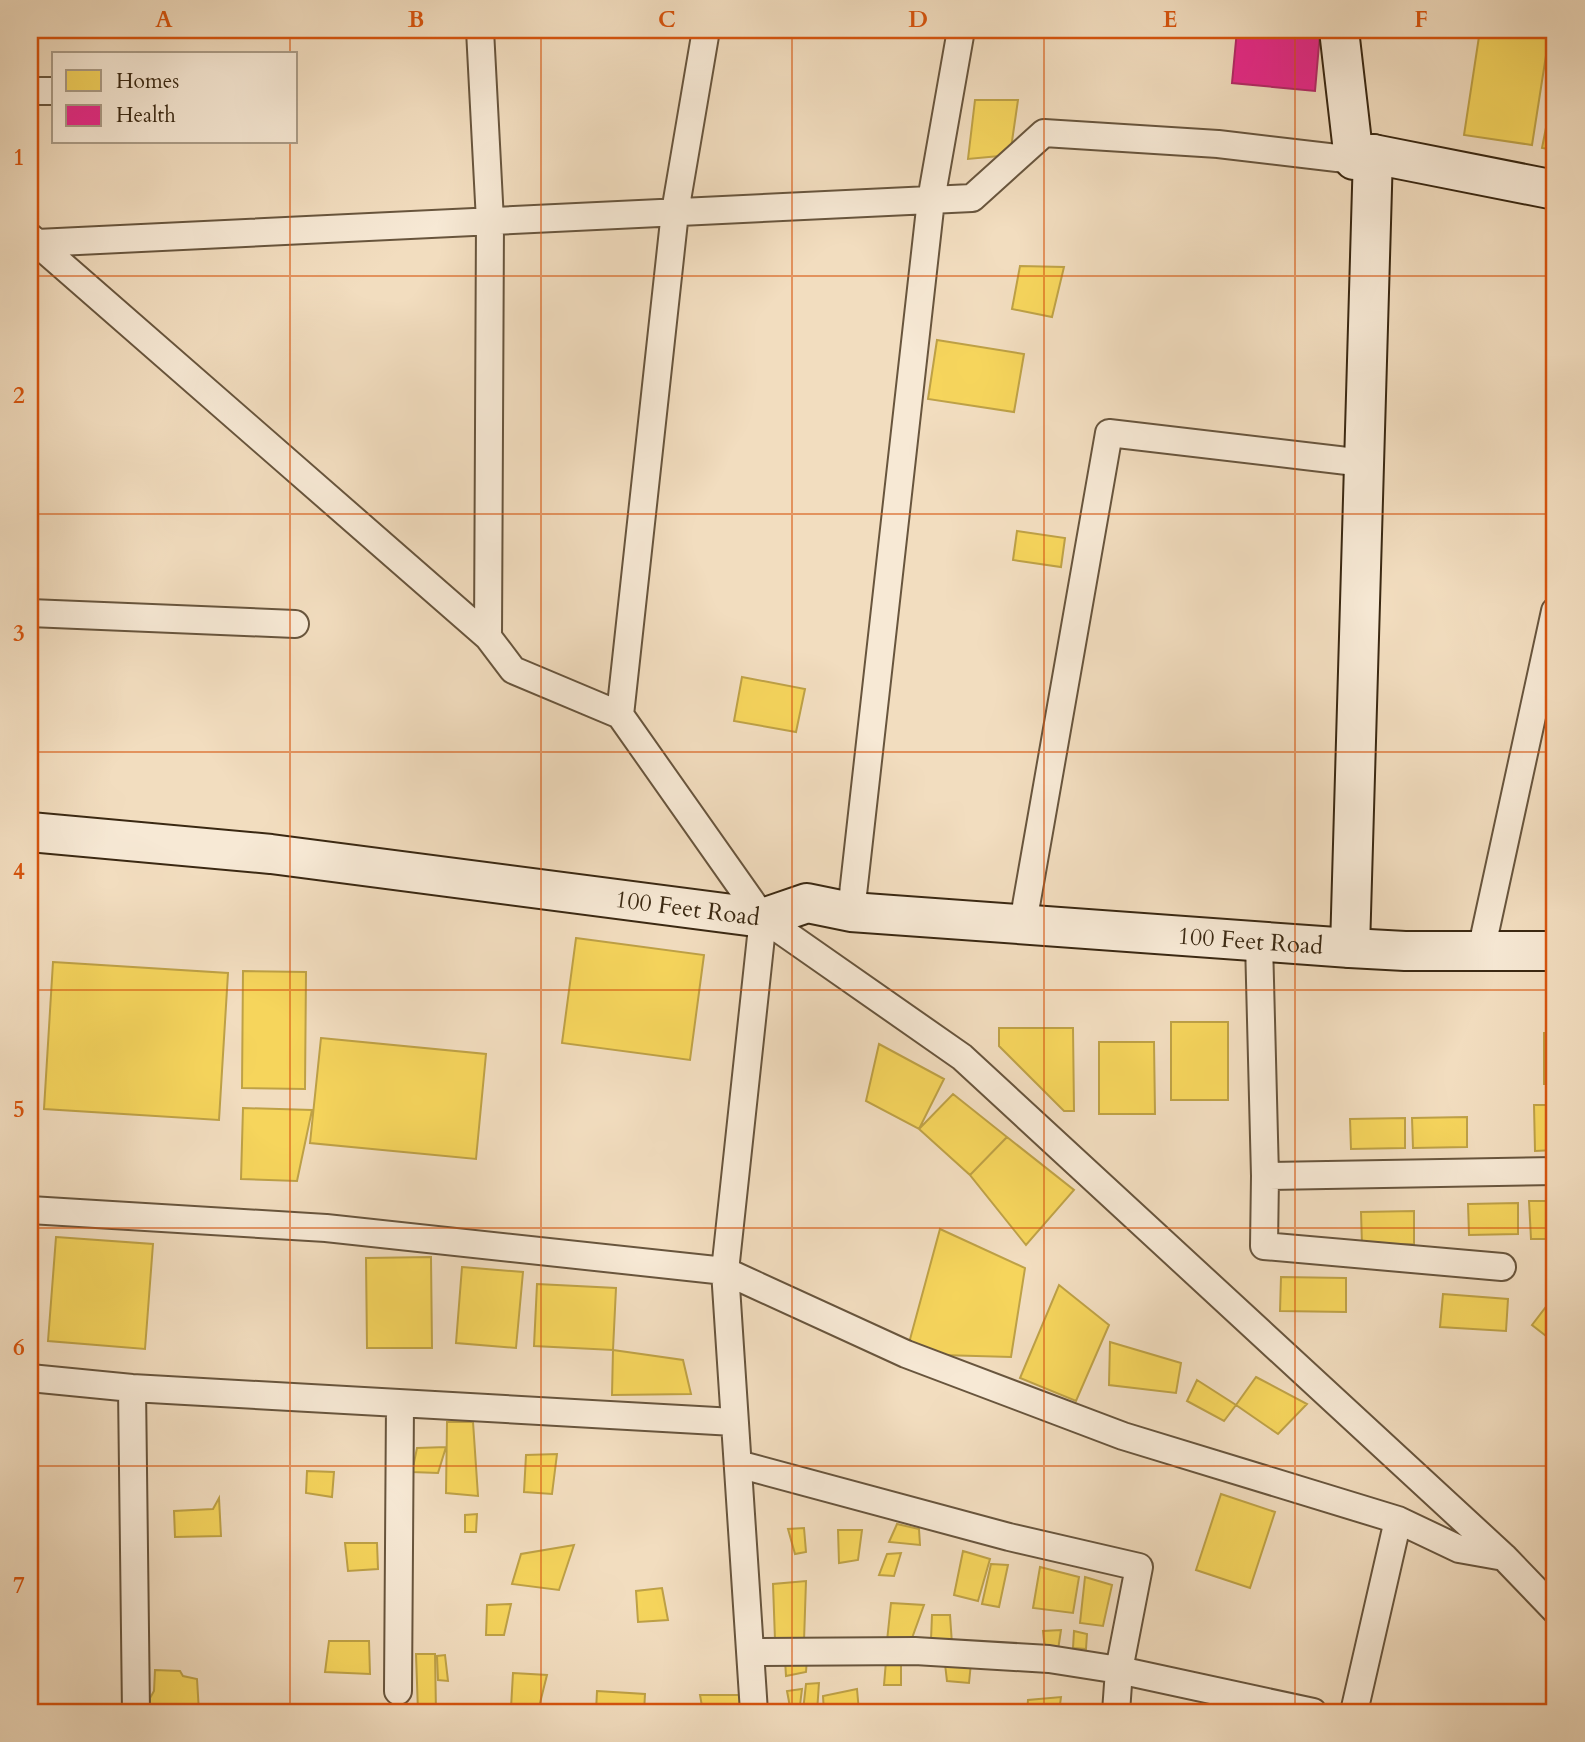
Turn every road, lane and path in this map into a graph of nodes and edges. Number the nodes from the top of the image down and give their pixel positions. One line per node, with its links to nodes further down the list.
1 (480, 30): 11 (street)
2 (706, 30): 10 (street)
3 (961, 30): 9 (street)
4 (1339, 30): 7 (main road)
5 (30, 91): 6 (street)
6 (52, 91)
7 (1364, 157): 8 (main road); 9 (street); 13 (main road)
8 (1555, 190)
9 (931, 200): 10 (street); 20 (street)
10 (675, 212): 11 (street); 18 (street)
11 (490, 221): 12 (street); 17 (street)
12 (32, 241): 17 (street)
13 (1364, 463): 22 (street); 24 (main road)
14 (1555, 611): 25 (street)
15 (30, 613): 16 (street)
16 (295, 624)
17 (488, 637): 18 (street)
18 (620, 715): 21 (street)
19 (30, 832): 21 (main road, 100 Feet Road)
20 (851, 912): 21 (main road, 100 Feet Road); 22 (main road, 100 Feet Road)
21 (763, 918): 31 (street); 38 (street)
22 (1023, 923): 23 (main road, 100 Feet Road)
23 (1259, 942): 24 (main road, 100 Feet Road); 28 (street)
24 (1350, 948): 25 (main road, 100 Feet Road)
25 (1481, 951): 26 (main road, 100 Feet Road)
26 (1555, 951)
27 (1555, 1171): 28 (street)
28 (1265, 1176): 30 (street)
29 (30, 1210): 31 (street)
30 (1502, 1267)
31 (725, 1271): 35 (street); 37 (street)
32 (30, 1378): 33 (street)
33 (132, 1388): 34 (street); 43 (street)
34 (400, 1404): 35 (street); 42 (street)
35 (734, 1422): 36 (street)
36 (738, 1464): 40 (street); 41 (street)
37 (1398, 1520): 38 (street); 47 (street)
38 (1504, 1557): 39 (street)
39 (1555, 1610)
40 (751, 1652): 41 (street); 44 (street)
41 (1119, 1670): 45 (street); 46 (street)
42 (398, 1691)
43 (136, 1712)
44 (754, 1712)
45 (1116, 1712)
46 (1313, 1712)
47 (1354, 1712)

